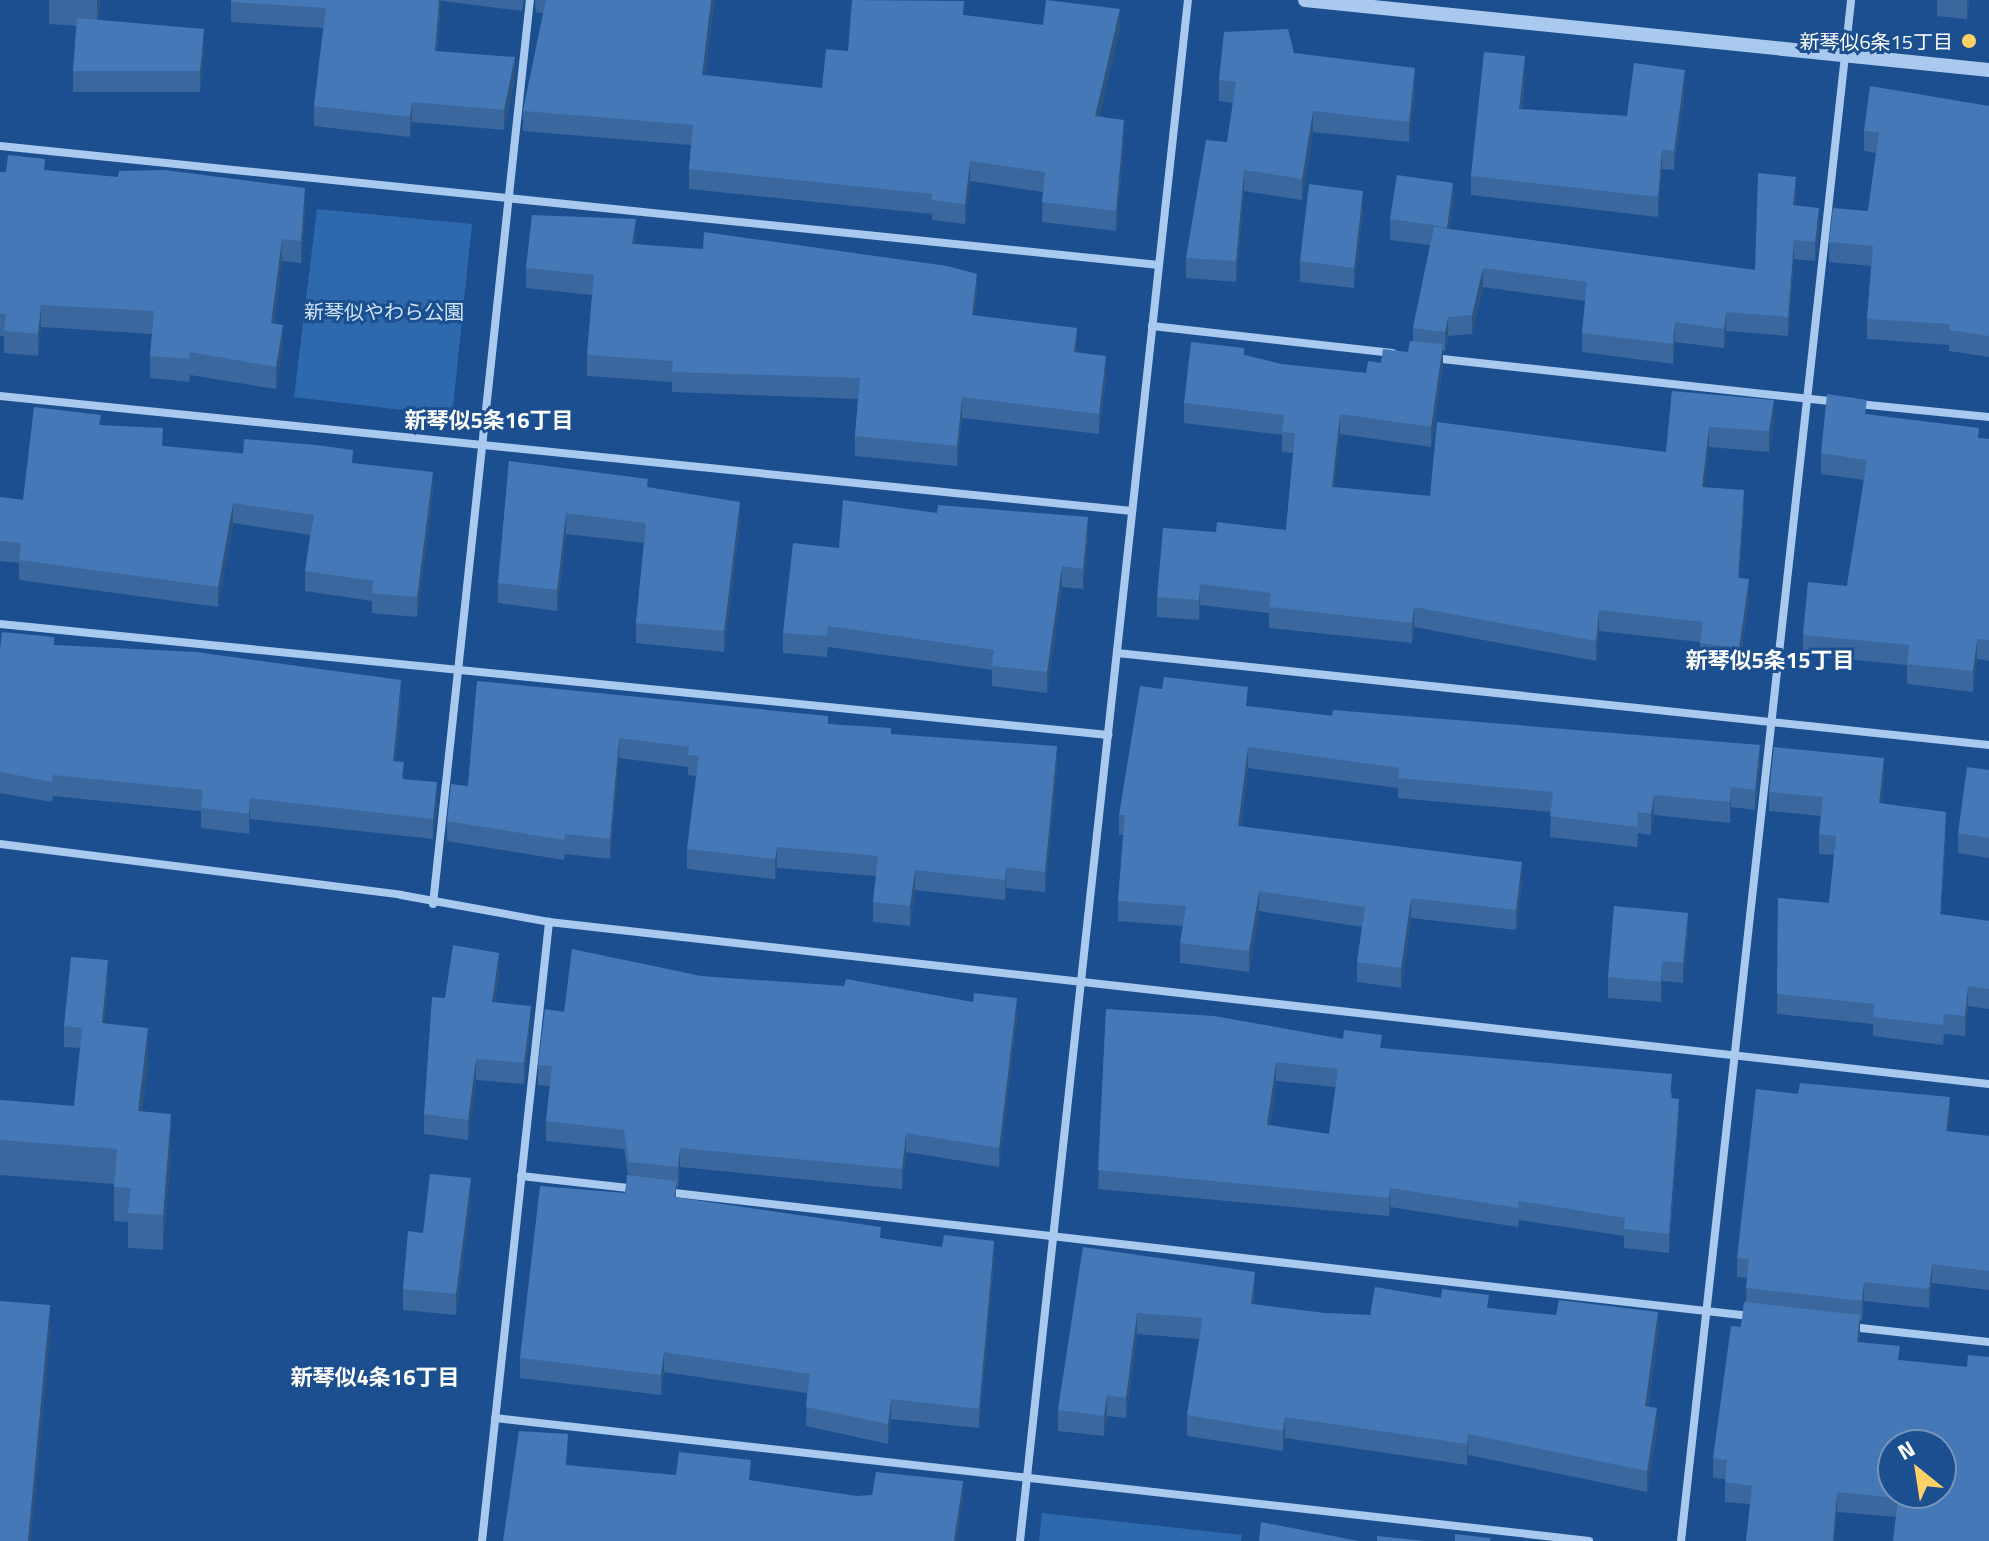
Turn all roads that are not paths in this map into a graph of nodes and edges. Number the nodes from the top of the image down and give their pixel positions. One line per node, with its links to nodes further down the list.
1 (530, 0): 8 (street)
2 (1188, 0): 9 (street)
3 (1305, 0): 5 (street)
4 (1851, 0): 5 (street)
5 (1845, 55): 6 (street); 14 (street)
6 (1989, 70)
7 (0, 146): 8 (street)
8 (506, 195): 9 (street); 16 (street)
9 (1159, 265): 10 (street)
10 (1152, 326): 11 (street); 17 (street)
11 (1402, 354)
12 (1418, 356): 14 (street)
13 (0, 396): 16 (street)
14 (1809, 399): 15 (street); 21 (street)
15 (1989, 417)
16 (480, 442): 17 (street); 20 (street)
17 (1132, 511): 19 (street)
18 (0, 624): 20 (street)
19 (1117, 653): 21 (street); 22 (street)
20 (456, 669): 22 (street); 25 (street)
21 (1775, 724): 23 (street); 28 (street)
22 (1108, 735): 27 (street)
23 (1989, 745)
24 (0, 844): 25 (street)
25 (433, 904): 26 (street)
26 (549, 922): 27 (street); 30 (street)
27 (1081, 982): 28 (street); 31 (street)
28 (1734, 1055): 29 (street); 32 (street)
29 (1989, 1084)
30 (521, 1176): 31 (street); 36 (street)
31 (1053, 1236): 32 (street); 37 (street)
32 (1707, 1311): 33 (street); 41 (street)
33 (1769, 1318)
34 (1832, 1325): 35 (street)
35 (1989, 1342)
36 (495, 1418): 37 (street); 38 (street)
37 (1027, 1477): 39 (street); 40 (street)
38 (482, 1541)
39 (1020, 1541)
40 (1589, 1541)
41 (1681, 1541)

